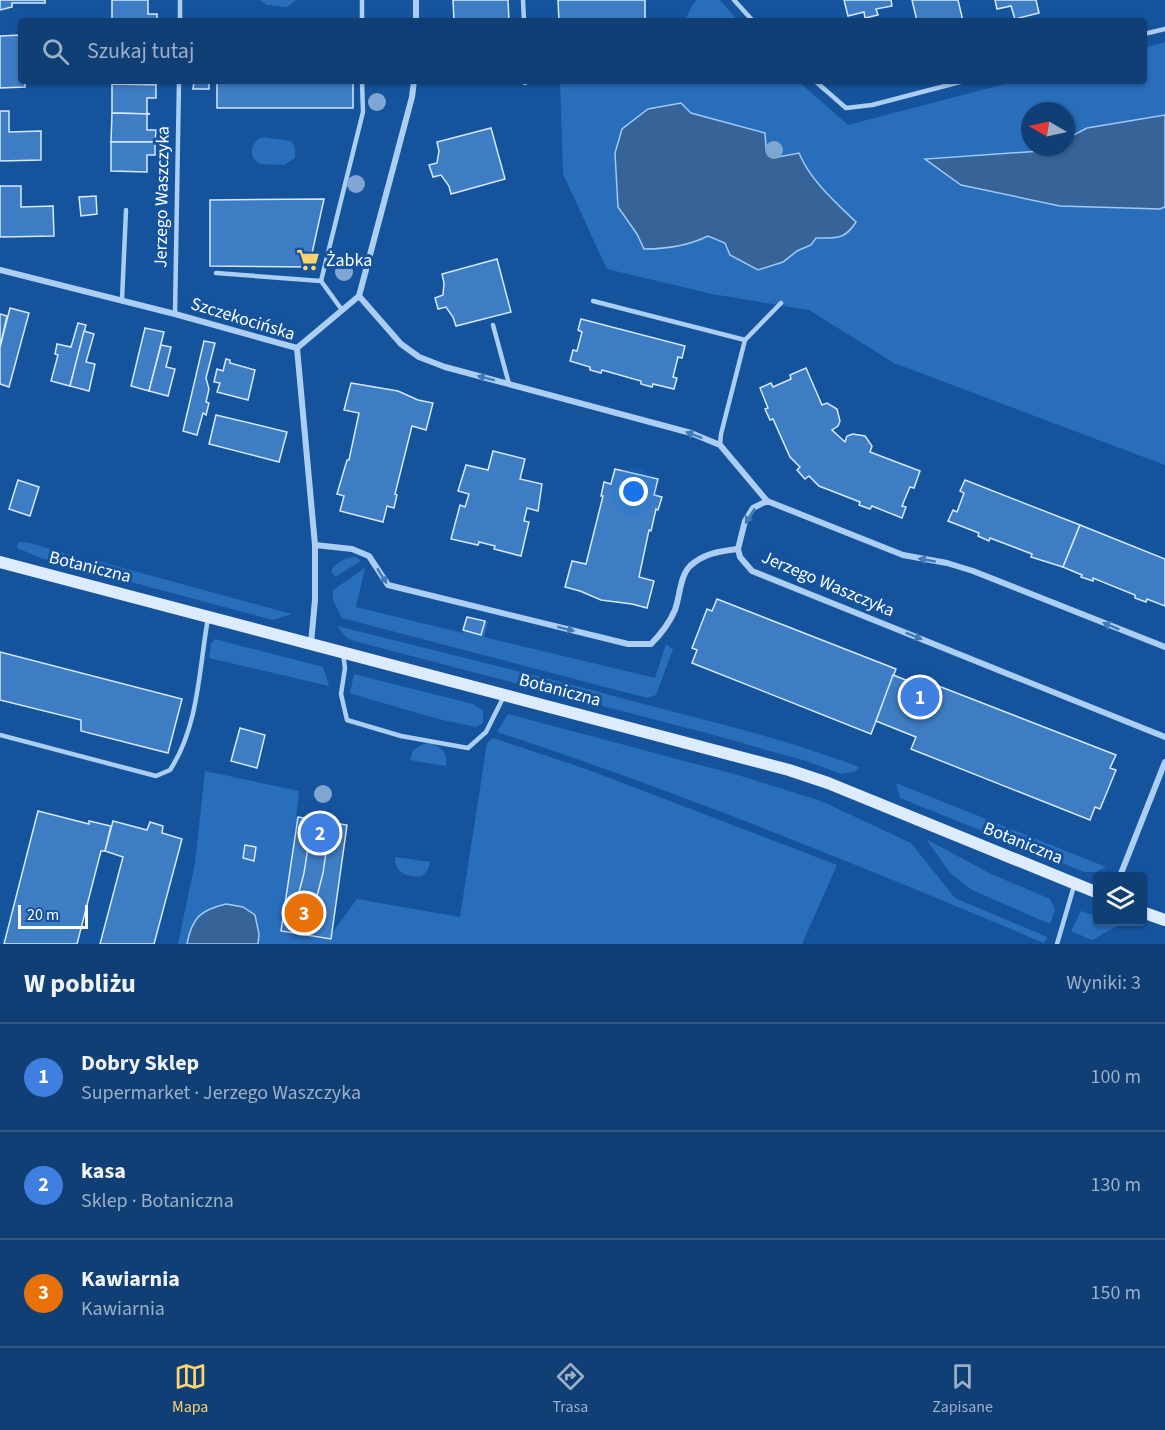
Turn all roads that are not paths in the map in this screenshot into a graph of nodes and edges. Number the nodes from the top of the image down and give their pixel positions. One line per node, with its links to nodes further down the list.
1 (180, 0): 6 (lane)
2 (362, 0): 7 (lane)
3 (416, 0): 8 (street)
4 (523, 0): 9 (lane)
5 (734, 0): 10 (lane)
6 (180, 18)
7 (362, 18)
8 (416, 18)
9 (524, 18)
10 (750, 18)
11 (1165, 29): 12 (lane)
12 (1147, 33)
13 (179, 84): 27 (lane, Jerzego Waszczyka)
14 (362, 84): 21 (lane)
15 (414, 84): 22 (street)
16 (818, 84): 17 (lane)
17 (952, 84)
18 (126, 210): 23 (lane)
19 (0, 270): 23 (street, Szczekocińska)
20 (216, 273): 21 (lane)
21 (321, 281): 26 (lane)
22 (359, 296): 26 (street); 31 (street, one-way to 22)
23 (122, 300): 27 (street, Szczekocińska)
24 (593, 301): 29 (lane)
25 (781, 303): 29 (lane)
26 (342, 310): 30 (street)
27 (175, 314): 30 (street, Szczekocińska)
28 (493, 326): 31 (lane)
29 (745, 340): 32 (lane)
30 (297, 348): 34 (street, Szczekocińska)
31 (509, 384): 32 (street, one-way to 31)
32 (720, 446): 33 (street)
33 (767, 501): 35 (street, Jerzego Waszczyka, one-way to 35); 39 (street, one-way to 33)
34 (315, 544): 35 (street, one-way to 35); 38 (street, Szczekocińska)
35 (738, 549): 43 (street, Jerzego Waszczyka, one-way to 43)
36 (0, 562): 37 (main road, Botaniczna)
37 (208, 616): 38 (main road, Botaniczna); 42 (lane)
38 (311, 643): 40 (main road, Botaniczna)
39 (1165, 647)
40 (343, 652): 41 (main road, Botaniczna); 41 (lane)
41 (505, 694): 46 (main road, Botaniczna)
42 (0, 735)
43 (1165, 737)
44 (1165, 762): 45 (street)
45 (1122, 872)
46 (1075, 883): 47 (main road, Botaniczna); 50 (lane)
47 (1093, 891)
48 (1147, 913): 49 (main road)
49 (1165, 920)
50 (1057, 944)

